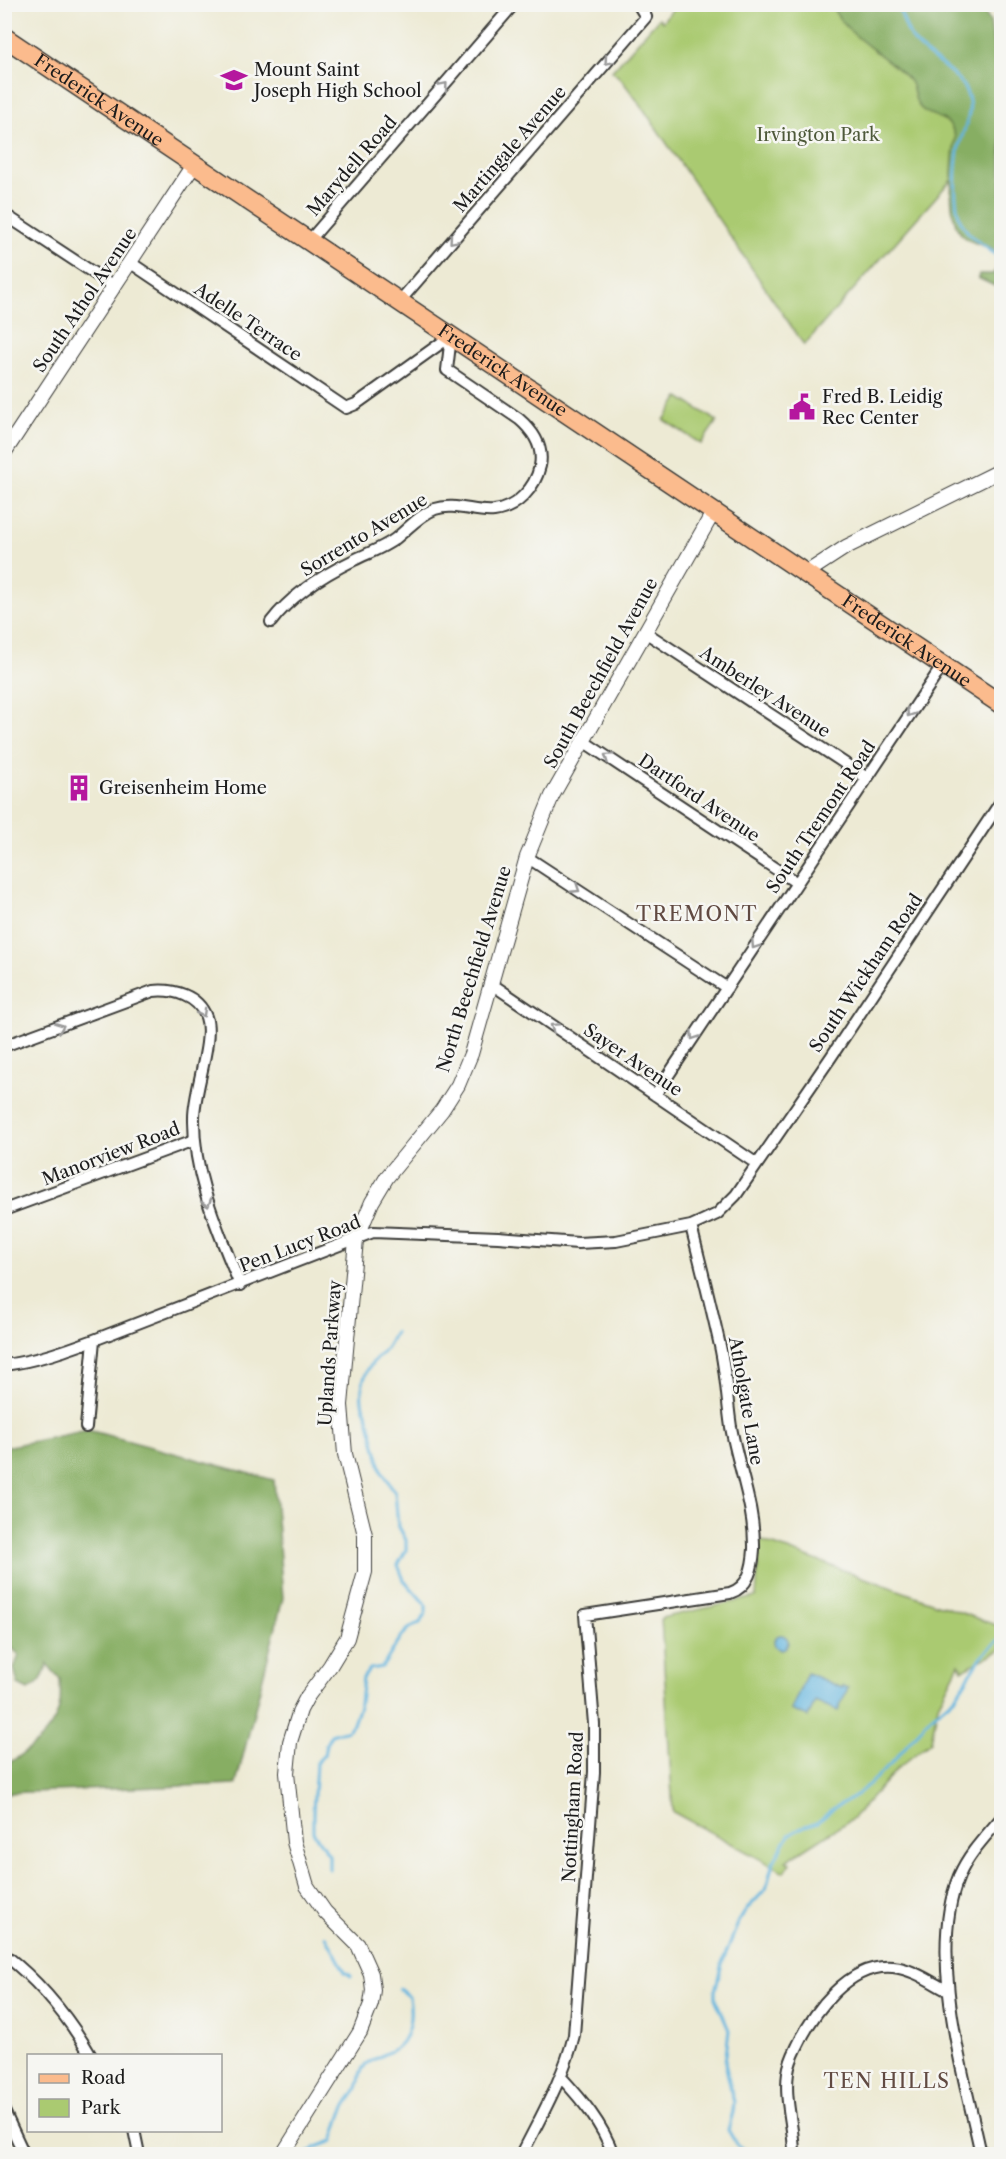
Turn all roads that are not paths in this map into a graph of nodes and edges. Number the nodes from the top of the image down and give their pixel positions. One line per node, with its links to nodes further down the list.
1 (514, 4): 6 (street, Marydell Road, one-way to 1)
2 (638, 4): 9 (street, Martingale Avenue, one-way to 9)
3 (4, 38): 4 (main road, Frederick Avenue)
4 (194, 165): 6 (main road, Frederick Avenue); 7 (street, South Athol Avenue)
5 (4, 214): 8 (street)
6 (309, 241): 9 (main road, Frederick Avenue)
7 (131, 263): 8 (street, South Athol Avenue); 10 (street, Adelle Terrace)
8 (115, 288): 11 (street, South Athol Avenue)
9 (399, 302): 10 (main road, Frederick Avenue)
10 (451, 336): 13 (main road, Frederick Avenue); 15 (street, Sorrento Avenue)
11 (4, 453)
12 (1002, 470): 14 (street)
13 (714, 512): 14 (main road, Frederick Avenue); 16 (street, South Beechfield Avenue)
14 (806, 573): 17 (main road, Frederick Avenue)
15 (271, 622)
16 (645, 632): 19 (street, South Beechfield Avenue); 20 (street, Amberley Avenue)
17 (943, 664): 18 (main road, Frederick Avenue); 20 (street, South Tremont Road, one-way to 20)
18 (1002, 705)
19 (583, 741): 22 (street, South Beechfield Avenue); 23 (street, Dartford Avenue, one-way to 19)
20 (867, 778): 23 (street, South Tremont Road)
21 (1002, 800): 29 (street, South Wickham Road)
22 (527, 857): 24 (street, North Beechfield Avenue); 25 (street, one-way to 25)
23 (797, 883): 25 (street, South Tremont Road, one-way to 25)
24 (490, 983): 27 (street, Sayer Avenue, one-way to 24); 32 (street, North Beechfield Avenue)
25 (727, 988): 27 (street, South Tremont Road, one-way to 27)
26 (4, 1046): 28 (street, one-way to 28)
27 (655, 1095): 29 (street, Sayer Avenue)
28 (194, 1140): 30 (street, Manorview Road); 33 (street, one-way to 33)
29 (757, 1164): 31 (street, South Wickham Road)
30 (4, 1210)
31 (691, 1226): 32 (street, Pen Lucy Road); 37 (street, Atholgate Lane)
32 (356, 1240): 33 (street, Pen Lucy Road); 47 (street, Uplands Parkway)
33 (240, 1284): 34 (street, Pen Lucy Road)
34 (94, 1340): 35 (street, Pen Lucy Road); 36 (street)
35 (4, 1365)
36 (86, 1426)
37 (745, 1584): 42 (street, Nottingham Road)
38 (1002, 1817): 40 (street)
39 (4, 1954): 41 (street)
40 (948, 1991): 50 (street); 51 (street)
41 (90, 2054)
42 (560, 2076): 48 (street, Nottingham Road); 49 (street)
43 (4, 2111): 45 (street)
44 (134, 2132): 46 (street)
45 (24, 2154)
46 (139, 2154)
47 (283, 2154)
48 (522, 2154)
49 (613, 2154)
50 (794, 2154)
51 (981, 2154)

